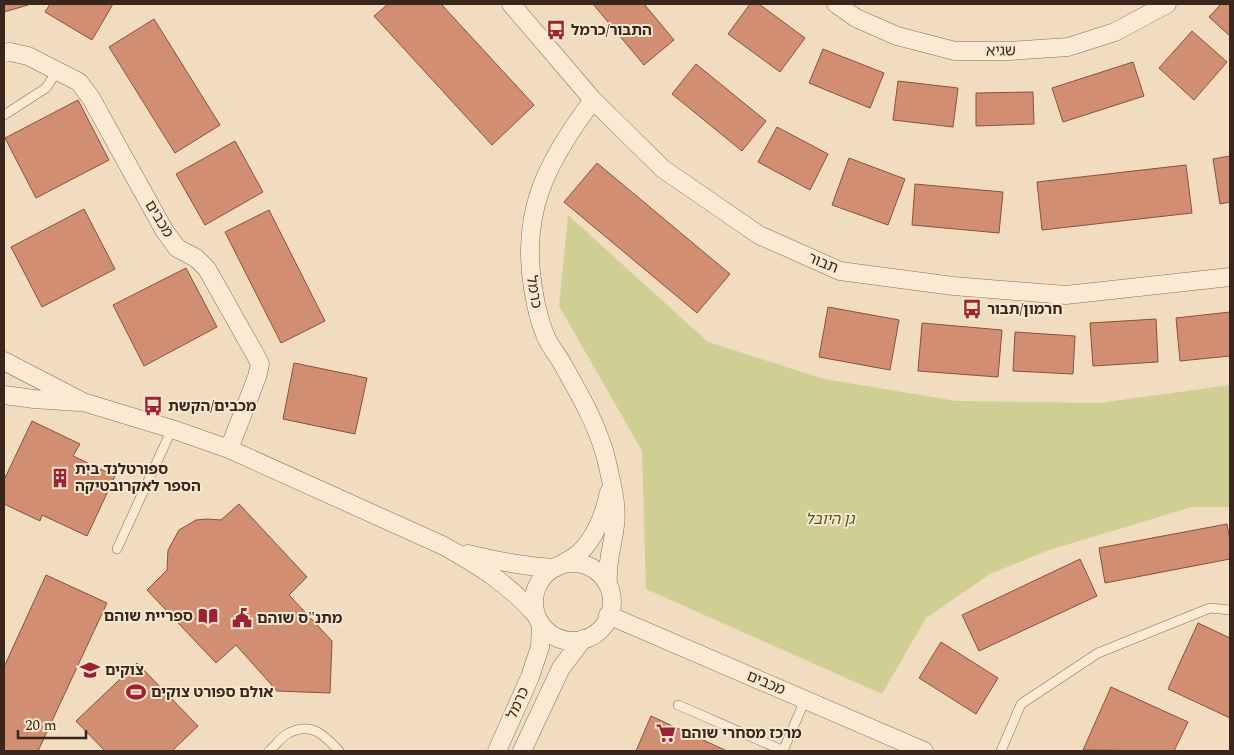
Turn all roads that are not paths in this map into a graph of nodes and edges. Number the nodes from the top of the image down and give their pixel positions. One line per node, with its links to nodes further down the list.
1 (511, 4): 6 (street, תבור)
2 (836, 4): 3 (street, שגיא)
3 (1168, 4)
4 (4, 53): 5 (street, מכבים)
5 (57, 71): 7 (lane); 13 (street, מכבים)
6 (592, 100): 8 (street, תבור); 14 (street, כרמל)
7 (4, 115)
8 (1230, 277)
9 (4, 361): 11 (street)
10 (4, 395): 11 (street)
11 (83, 402): 12 (street)
12 (172, 429): 13 (street); 16 (lane)
13 (229, 450): 15 (street)
14 (611, 484): 17 (street, כרמל); 18 (street, כרמל)
15 (444, 546): 17 (street); 21 (street)
16 (117, 549)
17 (558, 566): 18 (street); 21 (street)
18 (608, 585): 20 (street)
19 (1230, 610): 31 (lane)
20 (608, 616): 22 (street); 23 (street, מכבים)
21 (538, 620): 22 (street); 27 (street, כרמל)
22 (584, 639): 28 (street, כרמל)
23 (806, 700): 29 (lane); 30 (street, מכבים)
24 (678, 705): 29 (lane)
25 (269, 751): 26 (lane)
26 (340, 751)
27 (497, 751)
28 (522, 751)
29 (783, 751)
30 (924, 751)
31 (1001, 751)

